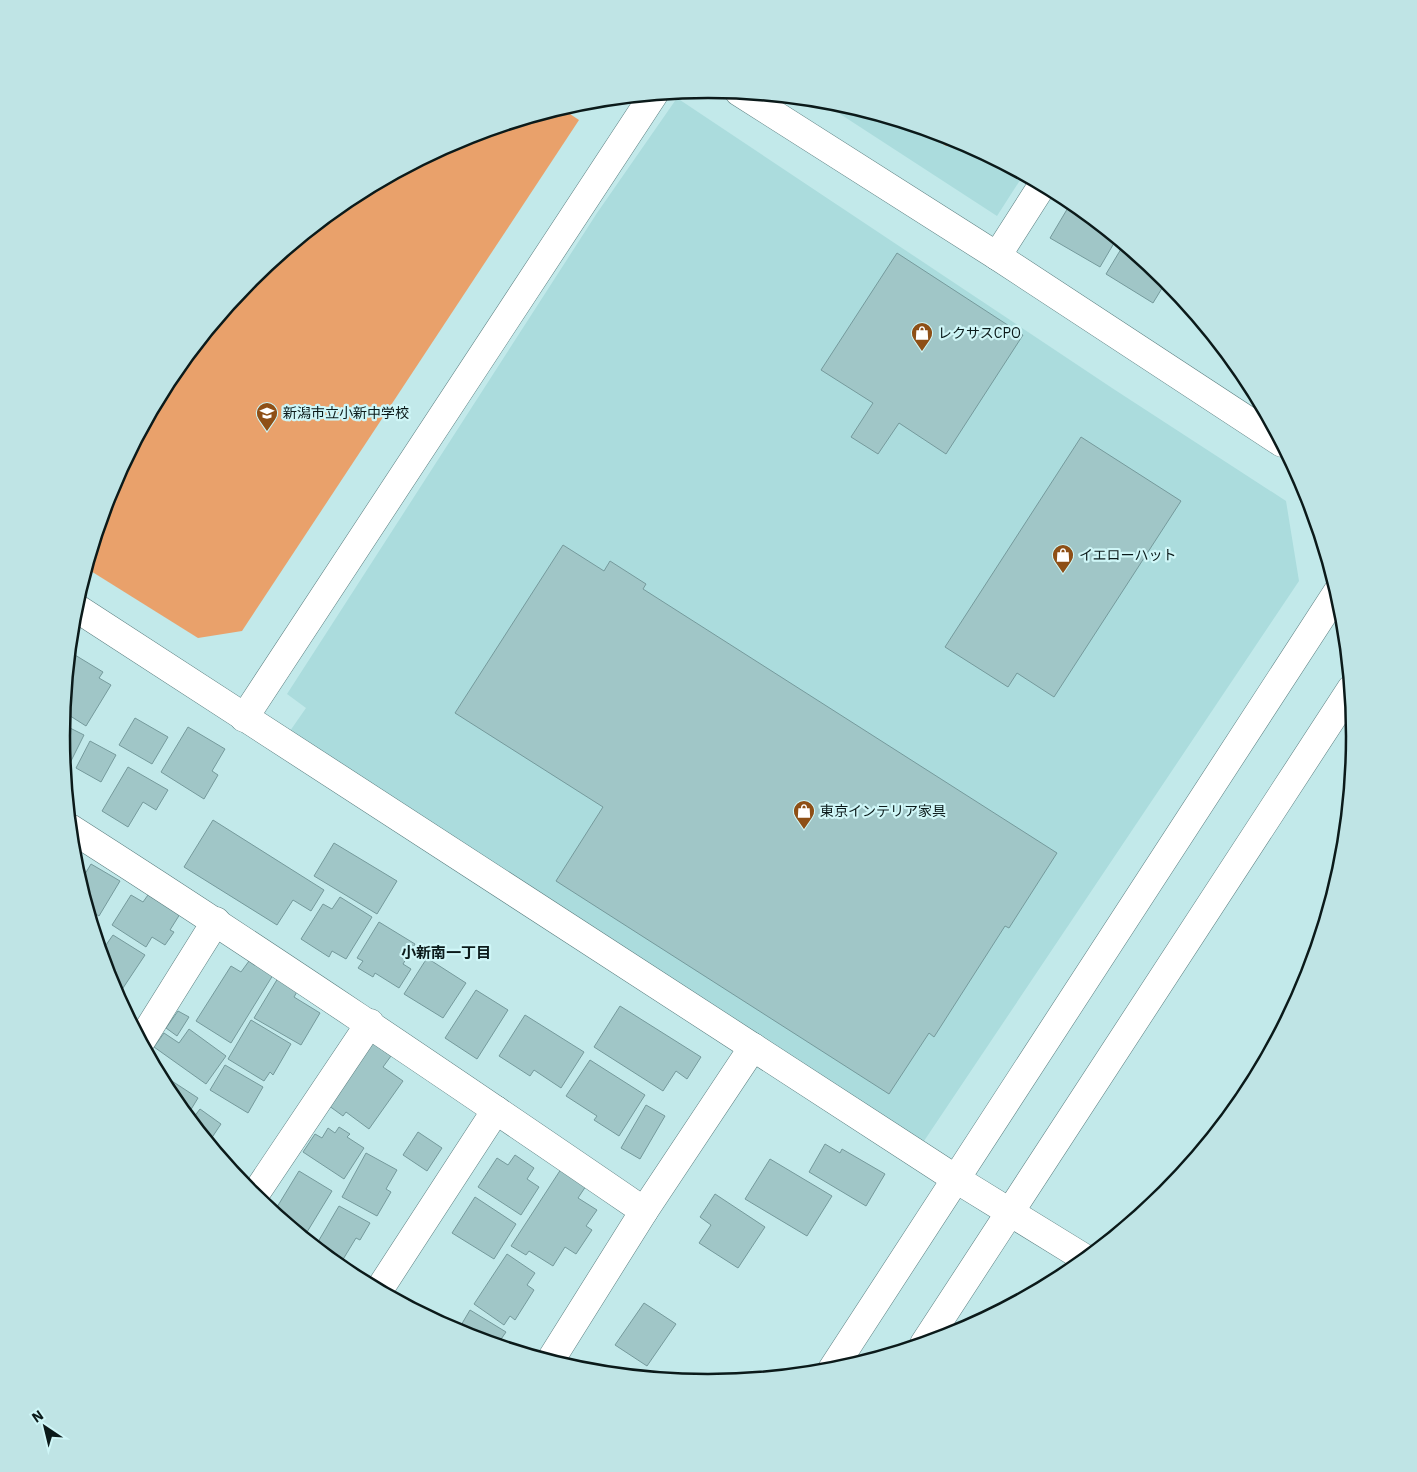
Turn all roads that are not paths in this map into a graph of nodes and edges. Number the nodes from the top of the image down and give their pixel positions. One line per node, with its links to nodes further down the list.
1 (750, 99): 4 (street)
2 (650, 101): 9 (street)
3 (1039, 190): 4 (street)
4 (997, 256): 5 (street)
5 (1270, 434)
6 (1332, 600): 16 (street)
7 (82, 612): 9 (street)
8 (1346, 697): 19 (street)
9 (244, 718): 14 (street)
10 (77, 833): 11 (street)
11 (216, 921): 12 (street); 13 (street)
12 (370, 1023): 15 (street); 17 (street)
13 (145, 1035)
14 (753, 1047): 16 (street); 18 (street)
15 (496, 1110): 18 (street); 21 (street)
16 (956, 1179): 19 (street); 24 (street)
17 (259, 1189)
18 (644, 1211): 23 (street)
19 (1011, 1211): 20 (street); 22 (street)
20 (1080, 1255)
21 (382, 1285)
22 (930, 1335)
23 (554, 1355)
24 (838, 1361)

